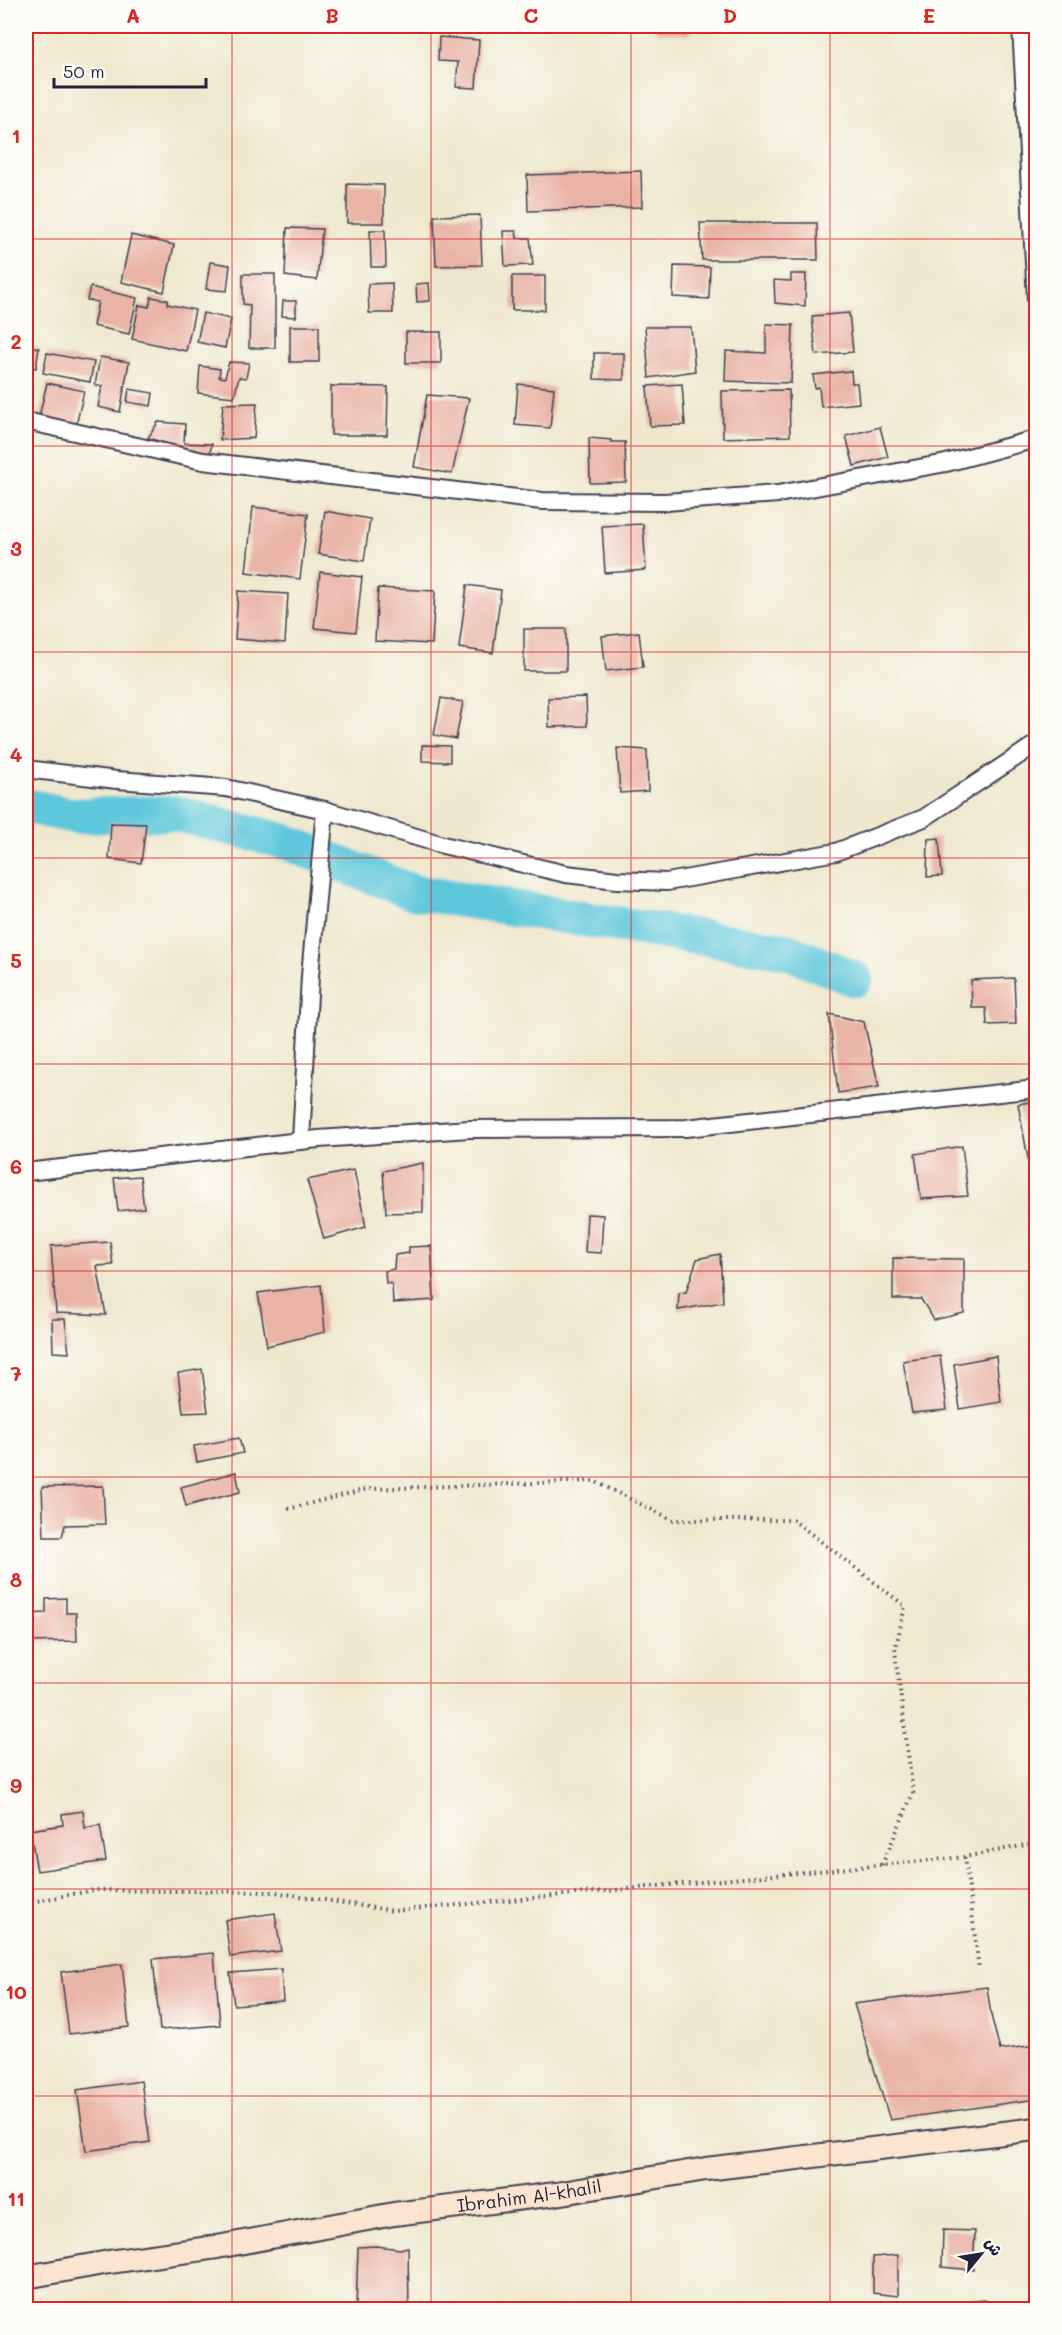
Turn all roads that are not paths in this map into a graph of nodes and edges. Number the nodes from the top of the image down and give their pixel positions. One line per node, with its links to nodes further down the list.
1 (1021, 26): 2 (street)
2 (1036, 299)
3 (26, 421): 4 (street)
4 (1036, 439)
5 (1036, 744): 7 (street)
6 (26, 769): 7 (street)
7 (325, 810): 9 (street)
8 (1036, 1089): 9 (street)
9 (300, 1141): 10 (street)
10 (26, 1172)
11 (1036, 2129): 12 (street, Ibrahim Al-khalil)
12 (26, 2277)

